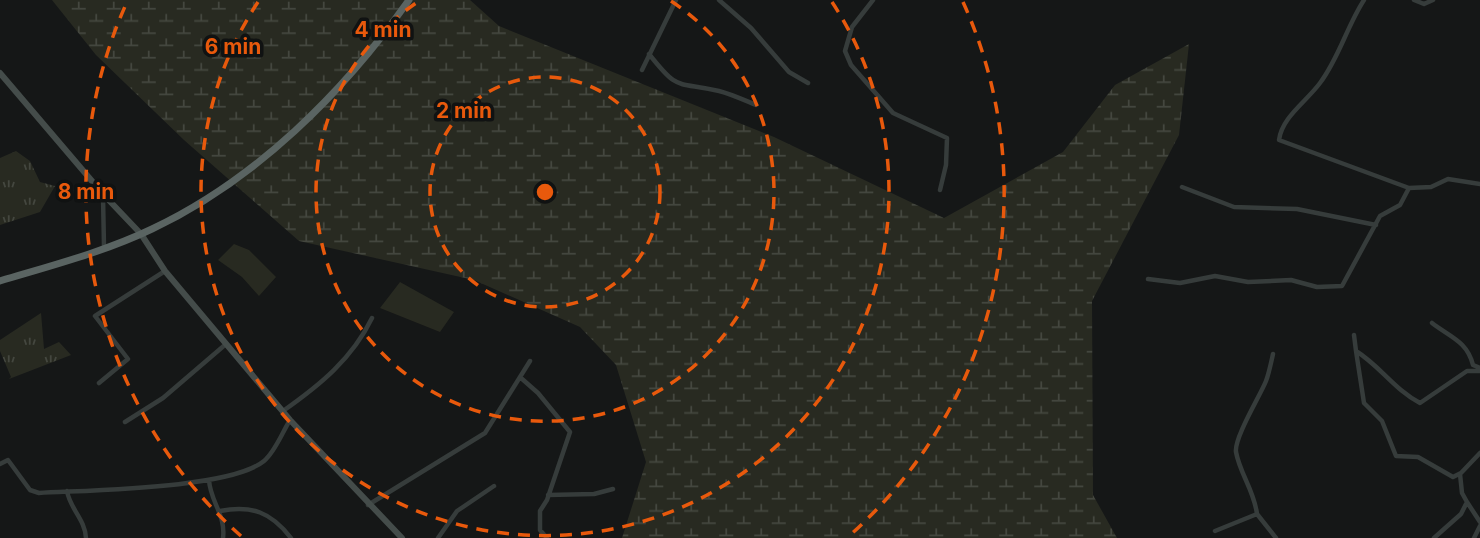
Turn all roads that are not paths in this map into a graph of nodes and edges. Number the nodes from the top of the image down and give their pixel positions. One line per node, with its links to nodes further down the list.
1 (409, 0): 19 (highway)
2 (676, 0): 8 (street)
3 (719, 0): 11 (street)
4 (873, 0): 16 (street)
5 (1364, 0): 15 (street)
6 (1414, 0): 7 (street)
7 (1433, 0)
8 (649, 54): 9 (street); 12 (street)
9 (642, 70)
10 (0, 74): 17 (main road)
11 (808, 83)
12 (756, 105)
13 (1480, 184): 15 (street)
14 (1182, 187): 18 (street)
15 (1409, 188): 18 (street)
16 (940, 190)
17 (103, 194): 19 (main road); 20 (street)
18 (1376, 225): 22 (street)
19 (141, 234): 20 (highway); 21 (main road)
20 (104, 247): 23 (highway)
21 (165, 271): 27 (main road); 33 (street)
22 (1148, 279)
23 (0, 281)
24 (372, 318): 34 (street)
25 (1432, 323): 31 (street)
26 (1354, 335): 28 (street)
27 (226, 344): 34 (main road); 36 (street)
28 (1356, 351): 31 (street); 39 (street)
29 (1273, 354): 48 (street)
30 (530, 361): 32 (street)
31 (1480, 370)
32 (521, 377): 44 (street); 46 (street)
33 (99, 383)
34 (283, 411): 35 (main road)
35 (290, 420): 40 (street); 46 (main road)
36 (125, 422)
37 (1480, 453): 39 (street)
38 (0, 464): 43 (street)
39 (1461, 473): 45 (street)
40 (209, 480): 43 (street); 47 (street)
41 (494, 486): 55 (street)
42 (613, 489): 44 (street)
43 (67, 491): 51 (street)
44 (548, 495): 56 (street)
45 (1467, 502): 49 (street); 58 (street)
46 (368, 505): 54 (main road)
47 (220, 511): 52 (street); 53 (street)
48 (1257, 514): 50 (street); 57 (street)
49 (1480, 524): 59 (street)
50 (1216, 531)
51 (86, 538)
52 (223, 538)
53 (291, 538)
54 (402, 538)
55 (438, 538)
56 (547, 538)
57 (1276, 538)
58 (1434, 538)
59 (1474, 538)

